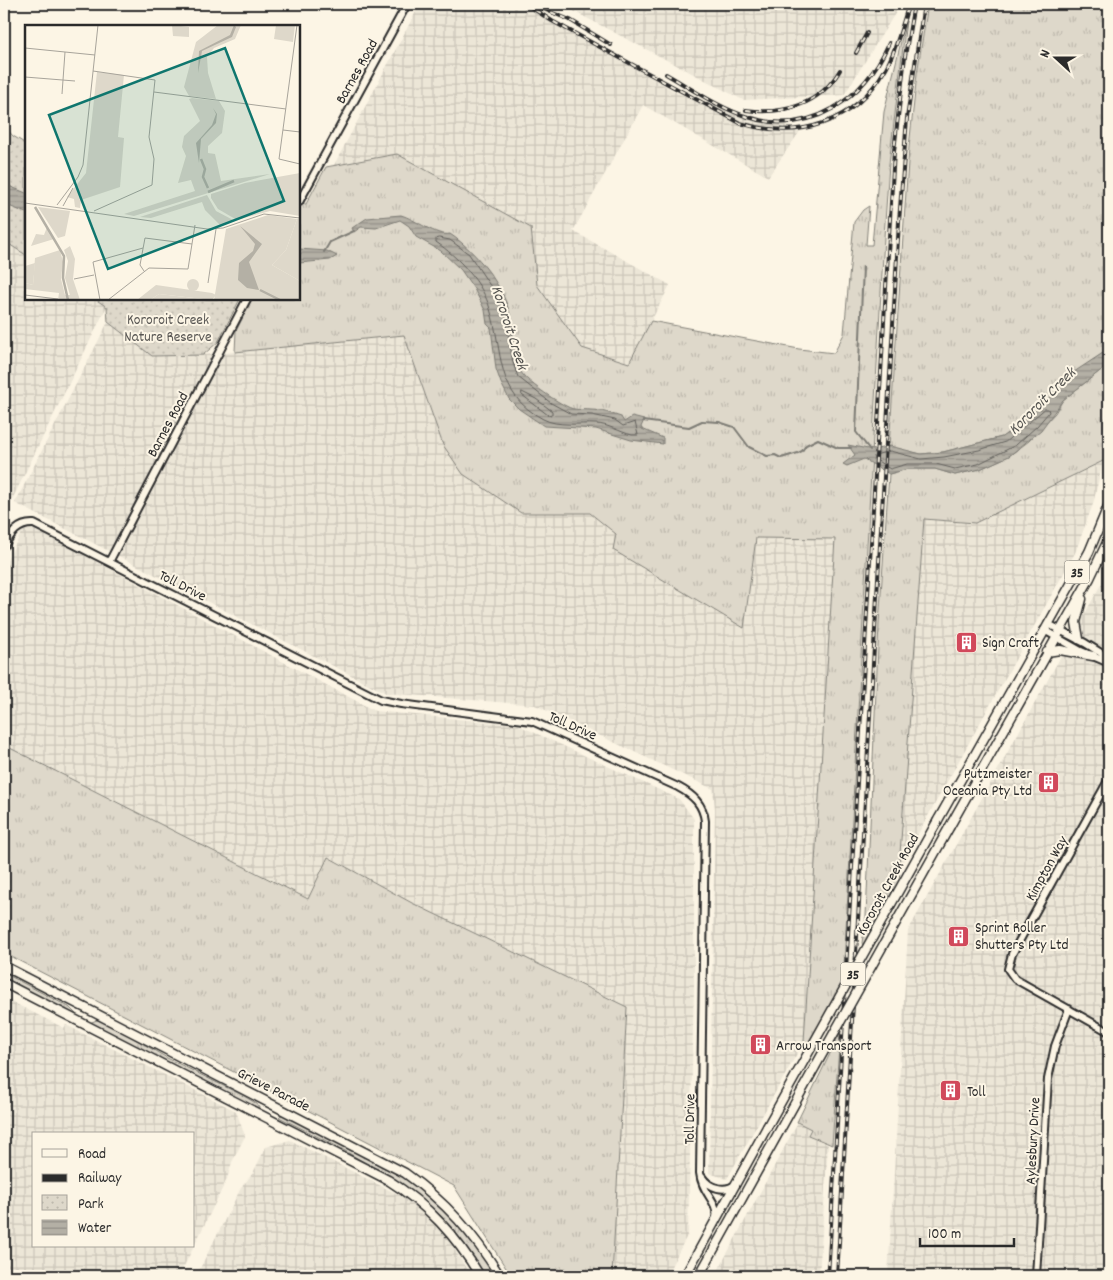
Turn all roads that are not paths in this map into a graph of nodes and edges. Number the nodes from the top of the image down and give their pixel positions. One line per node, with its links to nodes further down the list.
1 (407, 4): 2 (street, Barnes Road)
2 (300, 201)
3 (246, 300): 7 (street, Barnes Road)
4 (1109, 504): 9 (main road, Kororoit Creek Road / 35)
5 (1109, 538): 8 (main road, Kororoit Creek Road / 35)
6 (4, 546): 7 (street, Toll Drive)
7 (110, 562): 22 (street, Toll Drive)
8 (1090, 578): 10 (main road, Kororoit Creek Road / 35); 12 (main road)
9 (1046, 627): 10 (street); 11 (street); 23 (main road, Kororoit Creek Road / 35, bridge)
10 (1061, 629): 11 (main road, Kororoit Creek Road / 35); 12 (street)
11 (1056, 637): 13 (main road, Kororoit Creek Road / 35); 14 (street)
12 (1079, 639): 15 (street)
13 (1047, 652): 14 (main road); 28 (main road, Kororoit Creek Road / 35, bridge)
14 (1093, 656): 16 (street)
15 (1109, 658)
16 (1109, 663)
17 (1109, 779): 20 (street, Kimpton Way)
18 (4, 966): 26 (main road, Grieve Parade)
19 (4, 983): 25 (main road, Grieve Parade)
20 (1069, 1010): 21 (street, Kimpton Way); 29 (street, Aylesbury Drive)
21 (1109, 1032)
22 (700, 1173): 23 (street); 24 (street, Toll Drive)
23 (738, 1180): 24 (main road, Kororoit Creek Road / 35)
24 (712, 1228): 27 (main road, Kororoit Creek Road / 35)
25 (480, 1276)
26 (500, 1276)
27 (685, 1276)
28 (700, 1276)
29 (1036, 1276)

